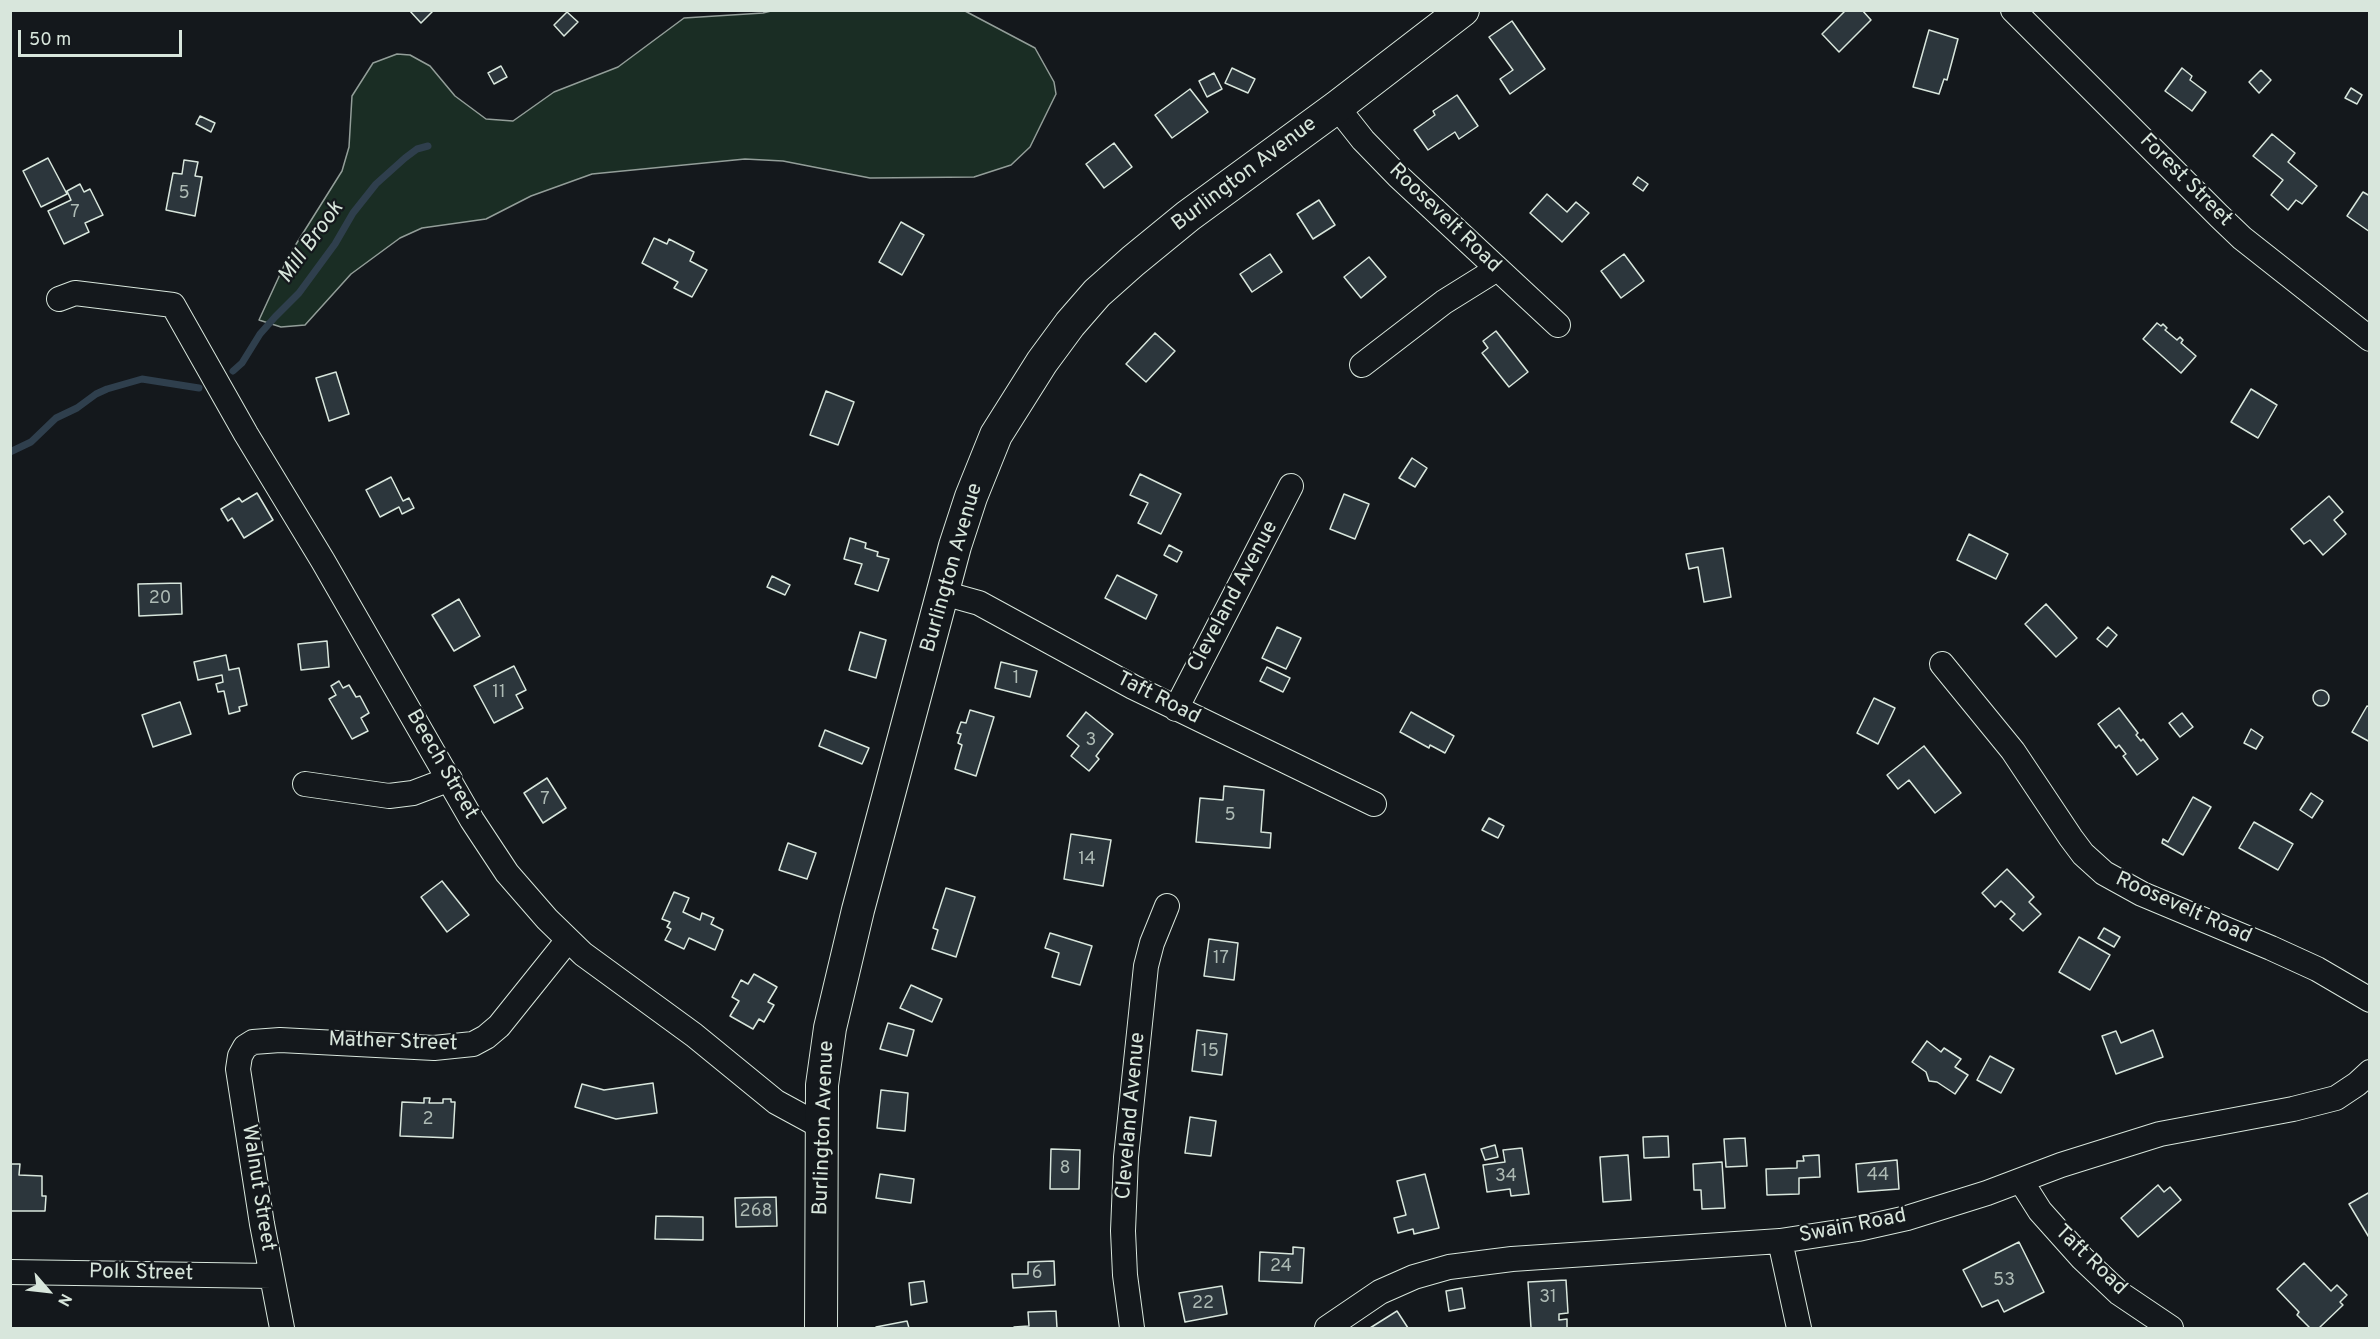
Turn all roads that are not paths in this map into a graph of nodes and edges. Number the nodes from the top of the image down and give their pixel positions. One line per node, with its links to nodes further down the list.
1 (1463, 10): 3 (main road, Burlington Avenue)
2 (2013, 10): 7 (street, Forest Street)
3 (1337, 107): 4 (street, Roosevelt Road); 10 (main road, Burlington Avenue)
4 (1497, 270): 6 (street, Roosevelt Road); 8 (street)
5 (59, 299): 13 (street, Beech Street)
6 (1558, 325)
7 (2370, 339)
8 (1362, 365)
9 (1291, 486): 12 (street, Cleveland Avenue)
10 (944, 593): 12 (street, Taft Road); 21 (main road, Burlington Avenue)
11 (1942, 664): 18 (street, Roosevelt Road)
12 (1176, 709): 15 (street, Taft Road)
13 (450, 779): 14 (street); 17 (street, Beech Street)
14 (305, 784)
15 (1374, 804)
16 (1167, 906): 28 (street, Cleveland Avenue)
17 (568, 940): 19 (street, Mather Street); 21 (street, Beech Street)
18 (2370, 1000)
19 (245, 1047): 25 (street, Walnut Street)
20 (2370, 1072): 22 (street, Swain Road)
21 (822, 1127): 27 (main road, Burlington Avenue)
22 (2021, 1180): 23 (street, Swain Road); 31 (street, Taft Road)
23 (1780, 1241): 29 (street, Swain Road); 30 (street)
24 (10, 1272): 25 (street, Polk Street)
25 (271, 1276): 26 (street, Walnut Street)
26 (282, 1329)
27 (821, 1329)
28 (1132, 1329)
29 (1328, 1329)
30 (1799, 1329)
31 (2171, 1329)

